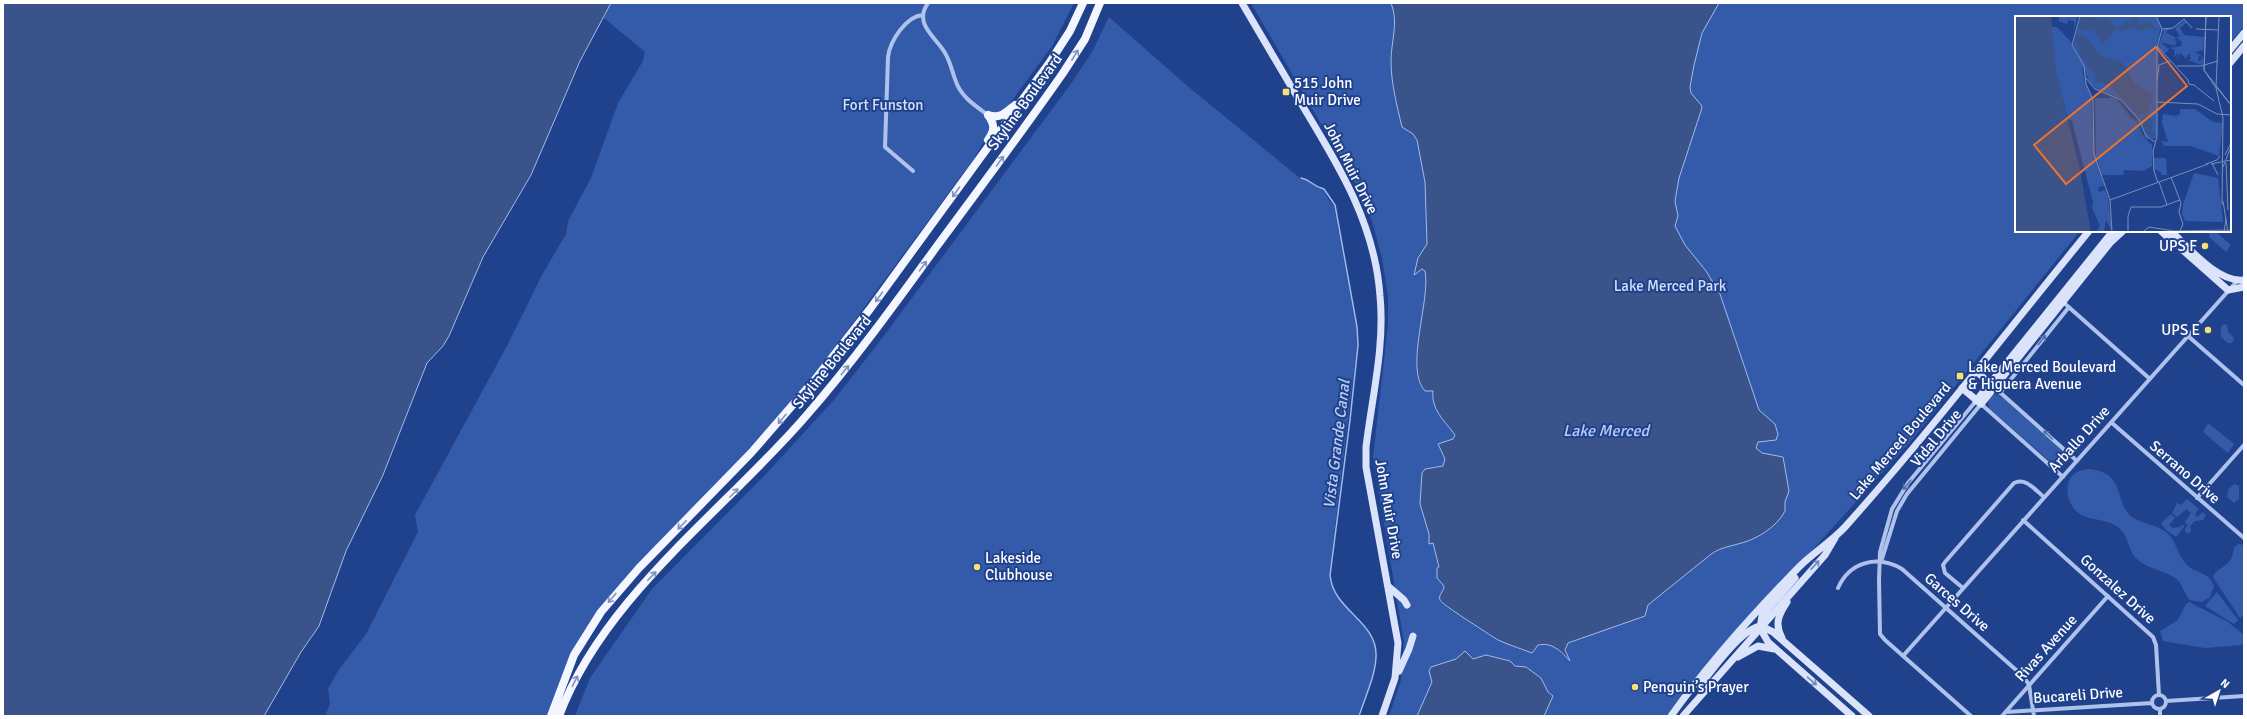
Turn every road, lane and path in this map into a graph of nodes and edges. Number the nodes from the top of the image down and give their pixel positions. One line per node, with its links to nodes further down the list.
1 (928, 3): 5 (street)
2 (1083, 3): 10 (main road, Skyline Boulevard)
3 (1100, 3): 65 (main road, Skyline Boulevard, one-way to 3)
4 (1242, 3): 43 (main road, John Muir Drive)
5 (923, 15): 11 (street); 12 (street)
6 (2244, 33): 8 (main road)
7 (2244, 46): 9 (main road)
8 (2231, 49)
9 (2231, 61)
10 (1025, 97): 11 (main road); 13 (main road, Skyline Boulevard)
11 (988, 115): 13 (main road)
12 (913, 172)
13 (970, 173): 64 (main road, Skyline Boulevard, one-way to 64)
14 (2088, 232): 25 (main road, Lake Merced Boulevard)
15 (2112, 232): 29 (main road, Vidal Drive)
16 (2122, 232): 22 (main road, Vidal Drive)
17 (2162, 232): 21 (main road)
18 (2172, 232): 19 (main road)
19 (2241, 280): 21 (street, Arballo Drive)
20 (2244, 287): 21 (main road)
21 (2228, 290): 24 (street, Arballo Drive)
22 (2063, 302): 23 (street); 29 (main road, Vidal Drive)
23 (2069, 307): 26 (street); 29 (street, Vidal Drive, one-way to 23)
24 (2188, 336): 26 (street, Arballo Drive); 27 (street)
25 (1976, 371): 28 (main road, Lake Merced Boulevard); 29 (main road)
26 (2150, 378): 31 (street, Arballo Drive)
27 (2244, 385)
28 (1962, 388): 30 (main road); 38 (main road, Lake Merced Boulevard)
29 (1995, 388): 30 (main road, Vidal Drive); 33 (street, one-way to 29)
30 (1979, 403): 34 (street); 41 (street, Vidal Drive)
31 (2112, 423): 33 (street, Arballo Drive); 36 (street, Serrano Drive)
32 (2244, 445): 36 (street)
33 (2078, 461): 34 (street, Arballo Drive)
34 (2063, 477): 35 (street, Arballo Drive)
35 (2044, 497): 37 (street, Arballo Drive); 45 (street)
36 (2197, 498): 39 (street, Serrano Drive)
37 (2023, 520): 45 (street, Arballo Drive); 46 (street, Gonzalez Drive)
38 (1836, 536): 40 (main road, Lake Merced Boulevard); 42 (main road, Lake Merced Boulevard, one-way to 38)
39 (2244, 538)
40 (1811, 557): 49 (main road); 67 (main road, Lake Merced Boulevard)
41 (1881, 561): 44 (street, Garces Drive); 48 (street, Garces Drive); 53 (street, Vidal Drive)
42 (1804, 577): 49 (main road, Lake Merced Boulevard); 51 (main road)
43 (1389, 587): 47 (main road); 55 (main road, John Muir Drive)
44 (1838, 588)
45 (1963, 588): 48 (street, Arballo Drive)
46 (2108, 596): 56 (street, Rivas Avenue); 57 (street, Gonzalez Drive)
47 (1407, 605)
48 (1946, 607): 53 (street, Arballo Drive); 56 (street, Garces Drive)
49 (1760, 627): 51 (main road); 52 (main road); 54 (main road, Lake Merced Boulevard); 67 (main road)
50 (1412, 636): 55 (main road)
51 (1790, 647): 70 (main road)
52 (1783, 656): 54 (main road); 69 (main road, one-way to 69)
53 (1903, 656): 71 (street, Vidal Drive)
54 (1727, 666): 68 (main road, Lake Merced Boulevard)
55 (1395, 678): 66 (main road, John Muir Drive)
56 (2029, 685): 62 (street, Garces Drive); 63 (street, Rivas Avenue)
57 (2159, 695): 59 (street); 60 (street)
58 (2244, 696): 59 (street)
59 (2166, 701): 61 (street)
60 (2152, 702): 61 (street); 62 (street, Bucareli Drive)
61 (2160, 709): 74 (street)
62 (2033, 710): 63 (street, Bucareli Drive); 73 (street, Garces Drive)
63 (2006, 712): 72 (street, Rivas Avenue)
64 (551, 716)
65 (559, 716)
66 (1382, 716)
67 (1672, 716)
68 (1683, 716)
69 (1852, 716)
70 (1869, 716)
71 (1971, 716)
72 (2002, 716)
73 (2034, 716)
74 (2160, 716)

